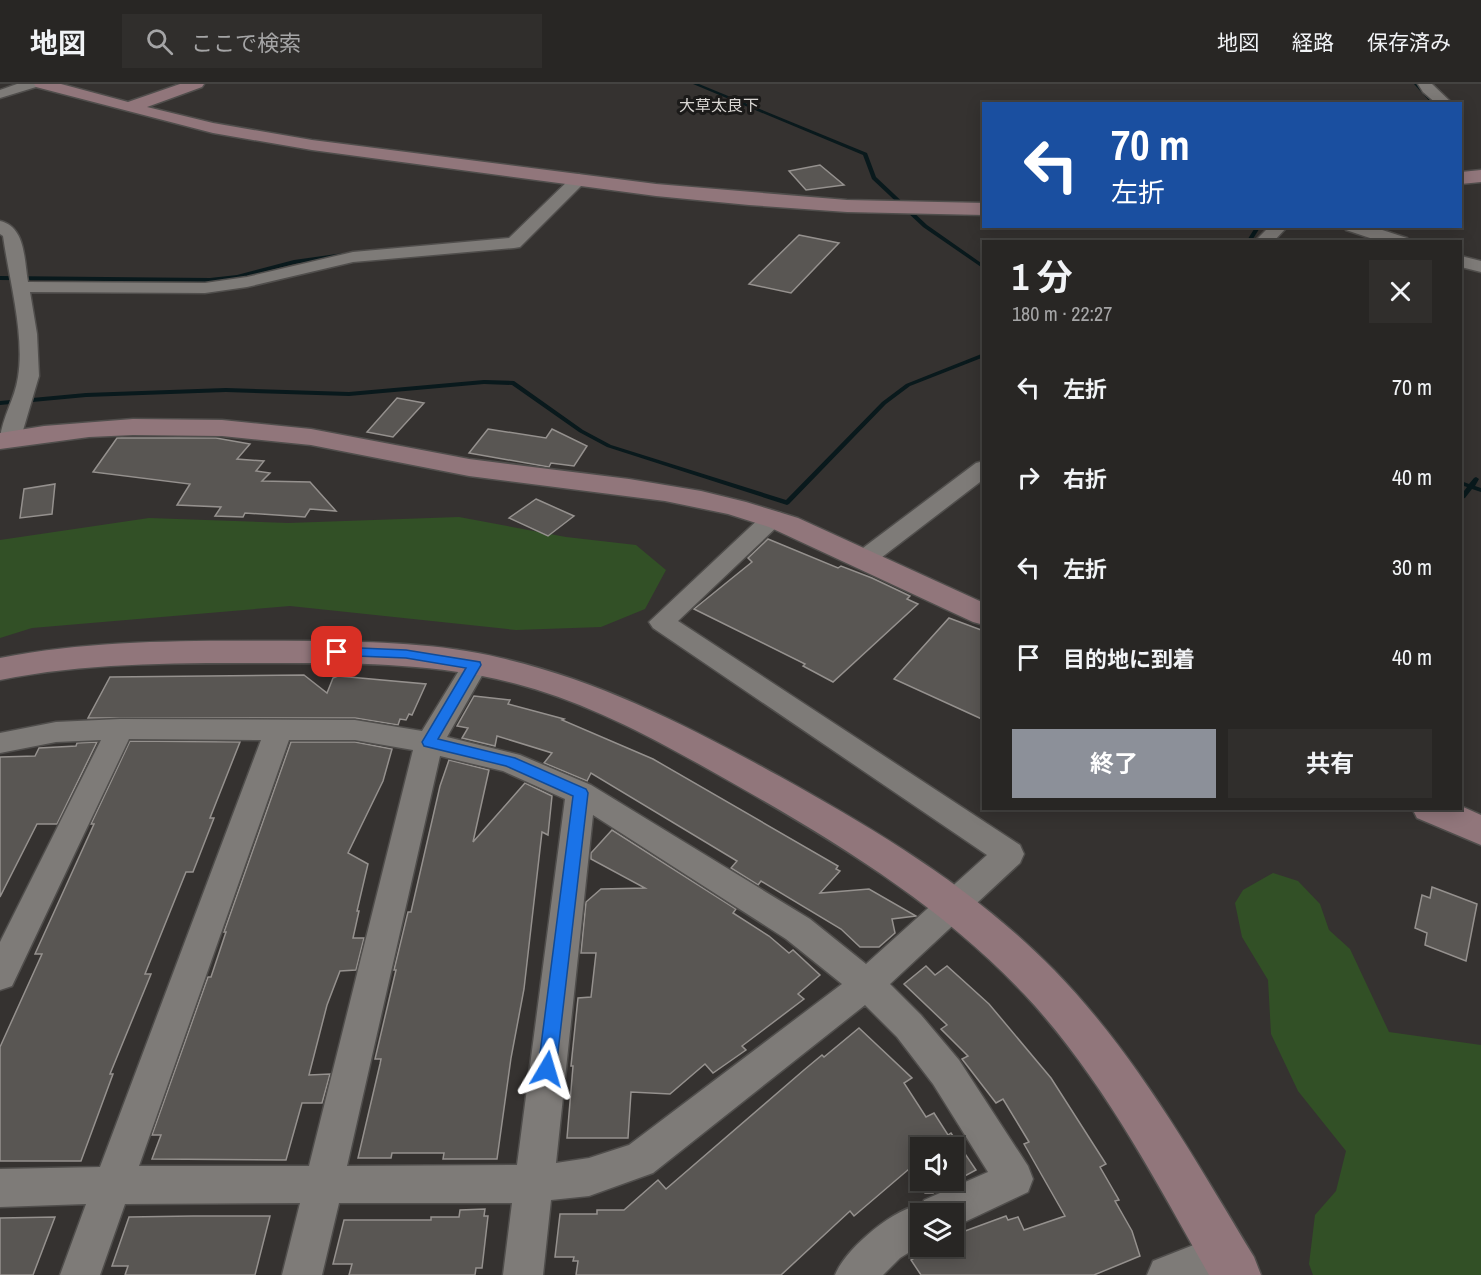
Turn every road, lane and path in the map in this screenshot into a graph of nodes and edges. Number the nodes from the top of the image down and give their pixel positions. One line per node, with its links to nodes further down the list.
1 (31, 84): 5 (street)
2 (42, 84): 7 (street)
3 (196, 84): 7 (street)
4 (1425, 84): 6 (street)
5 (0, 94)
6 (1444, 102)
7 (129, 108): 10 (street)
8 (1481, 176): 9 (street)
9 (1462, 178)
10 (579, 179): 11 (street); 19 (street)
11 (982, 209)
12 (0, 226): 19 (street)
13 (1278, 228): 15 (street)
14 (1358, 228): 16 (street)
15 (1264, 240)
16 (1395, 240)
17 (1462, 261): 18 (street)
18 (1481, 267)
19 (21, 287): 20 (street)
20 (5, 440): 22 (street)
21 (982, 470): 23 (street)
22 (772, 518): 23 (street); 34 (street)
23 (864, 559): 24 (street)
24 (982, 614)
25 (475, 665): 26 (street); 30 (street); 34 (street)
26 (0, 669)
27 (120, 729): 28 (street); 29 (street); 35 (street)
28 (279, 729): 30 (street); 39 (street)
29 (0, 742)
30 (429, 742): 31 (street); 37 (street)
31 (581, 793): 36 (street); 38 (street)
32 (1434, 810): 33 (street)
33 (1481, 831)
34 (954, 903): 36 (street); 43 (street)
35 (0, 976)
36 (867, 984): 38 (street); 41 (street)
37 (324, 1183): 38 (street); 39 (street); 45 (street)
38 (532, 1184): 46 (street)
39 (113, 1185): 40 (street); 44 (street)
40 (0, 1188)
41 (962, 1203)
42 (910, 1230): 47 (street)
43 (1230, 1264): 48 (street)
44 (80, 1275)
45 (302, 1275)
46 (523, 1275)
47 (855, 1275)
48 (1167, 1275)

